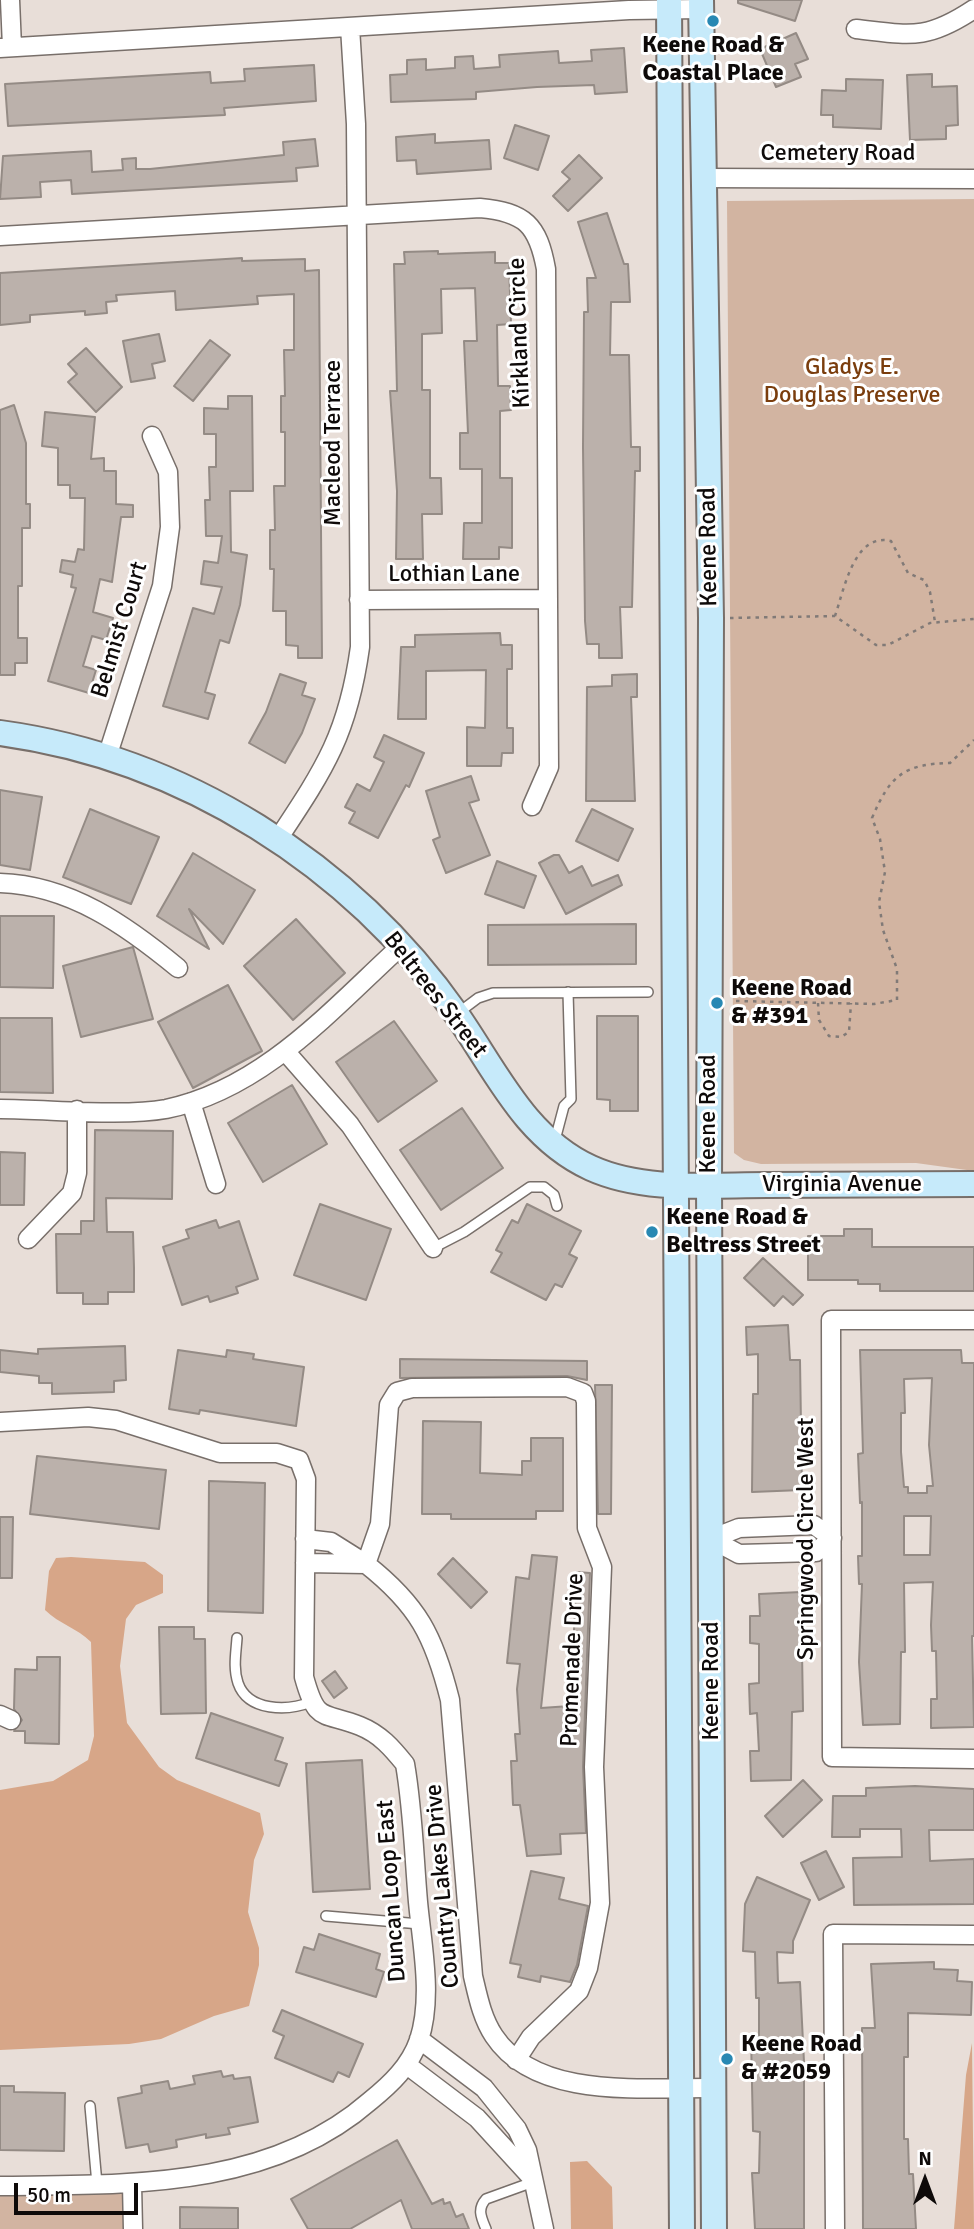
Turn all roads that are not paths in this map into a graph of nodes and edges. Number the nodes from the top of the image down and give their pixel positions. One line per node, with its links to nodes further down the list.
1 (10, 0): 7 (street)
2 (701, 4): 3 (street); 8 (main road, Keene Road)
3 (669, 5): 5 (street); 18 (main road, Keene Road)
4 (974, 9): 6 (street)
5 (350, 27): 7 (street); 10 (street, Macleod Terrace)
6 (856, 29)
7 (6, 47)
8 (703, 178): 9 (street, Cemetery Road); 34 (main road, Keene Road)
9 (974, 179)
10 (357, 216): 11 (street, Kirkland Circle); 13 (street, Kirkland Circle); 14 (street, Macleod Terrace)
11 (0, 236)
12 (152, 436): 16 (street, Belmist Court)
13 (548, 599): 14 (street, Lothian Lane); 17 (street, Kirkland Circle)
14 (359, 600): 19 (street, Macleod Terrace)
15 (0, 733): 16 (main road, Beltrees Street)
16 (107, 757): 19 (main road, Beltrees Street)
17 (532, 806)
18 (673, 816): 32 (main road, Keene Road); 34 (main road)
19 (278, 839): 21 (main road, Beltrees Street)
20 (0, 883): 22 (street)
21 (401, 946): 25 (main road, Beltrees Street); 26 (street)
22 (178, 968)
23 (568, 992): 24 (lane); 25 (lane); 30 (lane)
24 (649, 992)
25 (456, 1014): 30 (main road, Beltrees Street)
26 (285, 1051): 27 (street); 37 (street)
27 (191, 1102): 29 (street); 31 (street)
28 (0, 1108): 29 (street)
29 (77, 1110): 36 (street)
30 (554, 1144): 32 (main road, Beltrees Street)
31 (216, 1184)
32 (677, 1184): 34 (main road, Beltrees Street); 40 (main road); 56 (main road, Keene Road)
33 (974, 1184): 34 (main road, Virginia Avenue)
34 (709, 1185): 40 (main road, Keene Road)
35 (557, 1206): 37 (lane)
36 (28, 1239)
37 (433, 1248)
38 (974, 1320): 41 (street, Springwood Circle West)
39 (0, 1424): 42 (street)
40 (710, 1463): 43 (main road, Keene Road)
41 (832, 1538): 43 (street); 43 (street); 48 (street, Springwood Circle West)
42 (305, 1539): 44 (street); 45 (street, Country Lakes Drive)
43 (711, 1539): 57 (main road, Keene Road)
44 (305, 1563): 45 (street); 47 (street)
45 (366, 1564): 53 (street, Country Lakes Drive); 53 (street, Promenade Drive)
46 (237, 1638): 47 (lane)
47 (311, 1702): 50 (street, Duncan Loop East)
48 (974, 1759)
49 (326, 1916): 50 (lane)
50 (420, 1924): 52 (street, Duncan Loop East)
51 (974, 1935): 69 (street)
52 (419, 2039): 54 (street, Duncan Loop East); 55 (street)
53 (516, 2060): 56 (street, Country Lakes Drive)
54 (407, 2065): 58 (street); 62 (street, Duncan Loop East)
55 (472, 2078): 58 (street); 60 (street)
56 (681, 2087): 57 (street, Country Lakes Drive); 67 (main road, Keene Road)
57 (713, 2088): 68 (main road, Keene Road)
58 (455, 2101): 60 (street)
59 (90, 2106): 61 (lane)
60 (532, 2180): 65 (lane); 66 (street)
61 (97, 2184): 62 (street, Duncan Loop East); 63 (street, Duncan Loop East)
62 (132, 2184): 64 (street)
63 (0, 2186)
64 (133, 2229)
65 (486, 2229)
66 (544, 2229)
67 (682, 2229)
68 (714, 2229)
69 (835, 2229)

